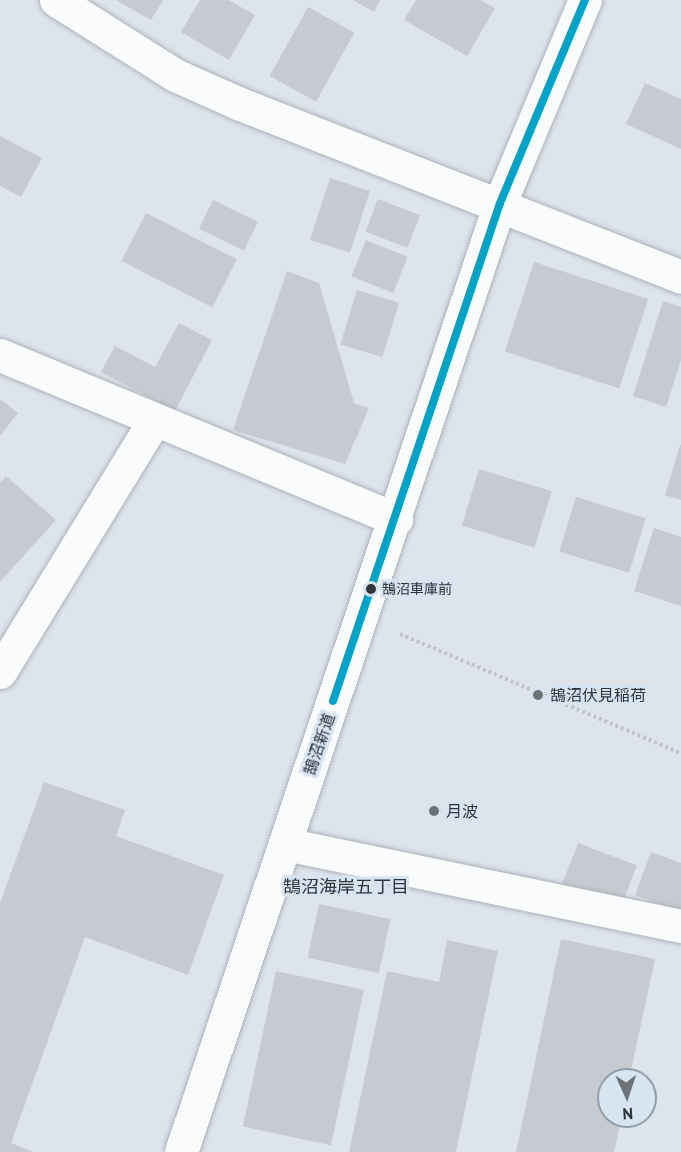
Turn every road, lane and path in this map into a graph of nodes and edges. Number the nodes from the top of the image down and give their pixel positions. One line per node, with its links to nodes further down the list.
1 (56, 0): 3 (street)
2 (585, 0): 3 (street, 鵠沼新道)
3 (500, 203): 4 (street); 7 (street, 鵠沼新道)
4 (681, 276)
5 (0, 355): 6 (street)
6 (154, 421): 7 (street); 9 (street)
7 (396, 519): 8 (street, 鵠沼新道)
8 (362, 618): 10 (path); 11 (street, 鵠沼新道)
9 (0, 672)
10 (681, 753)
11 (285, 844): 12 (street); 13 (street, 鵠沼新道)
12 (681, 926)
13 (181, 1152)

